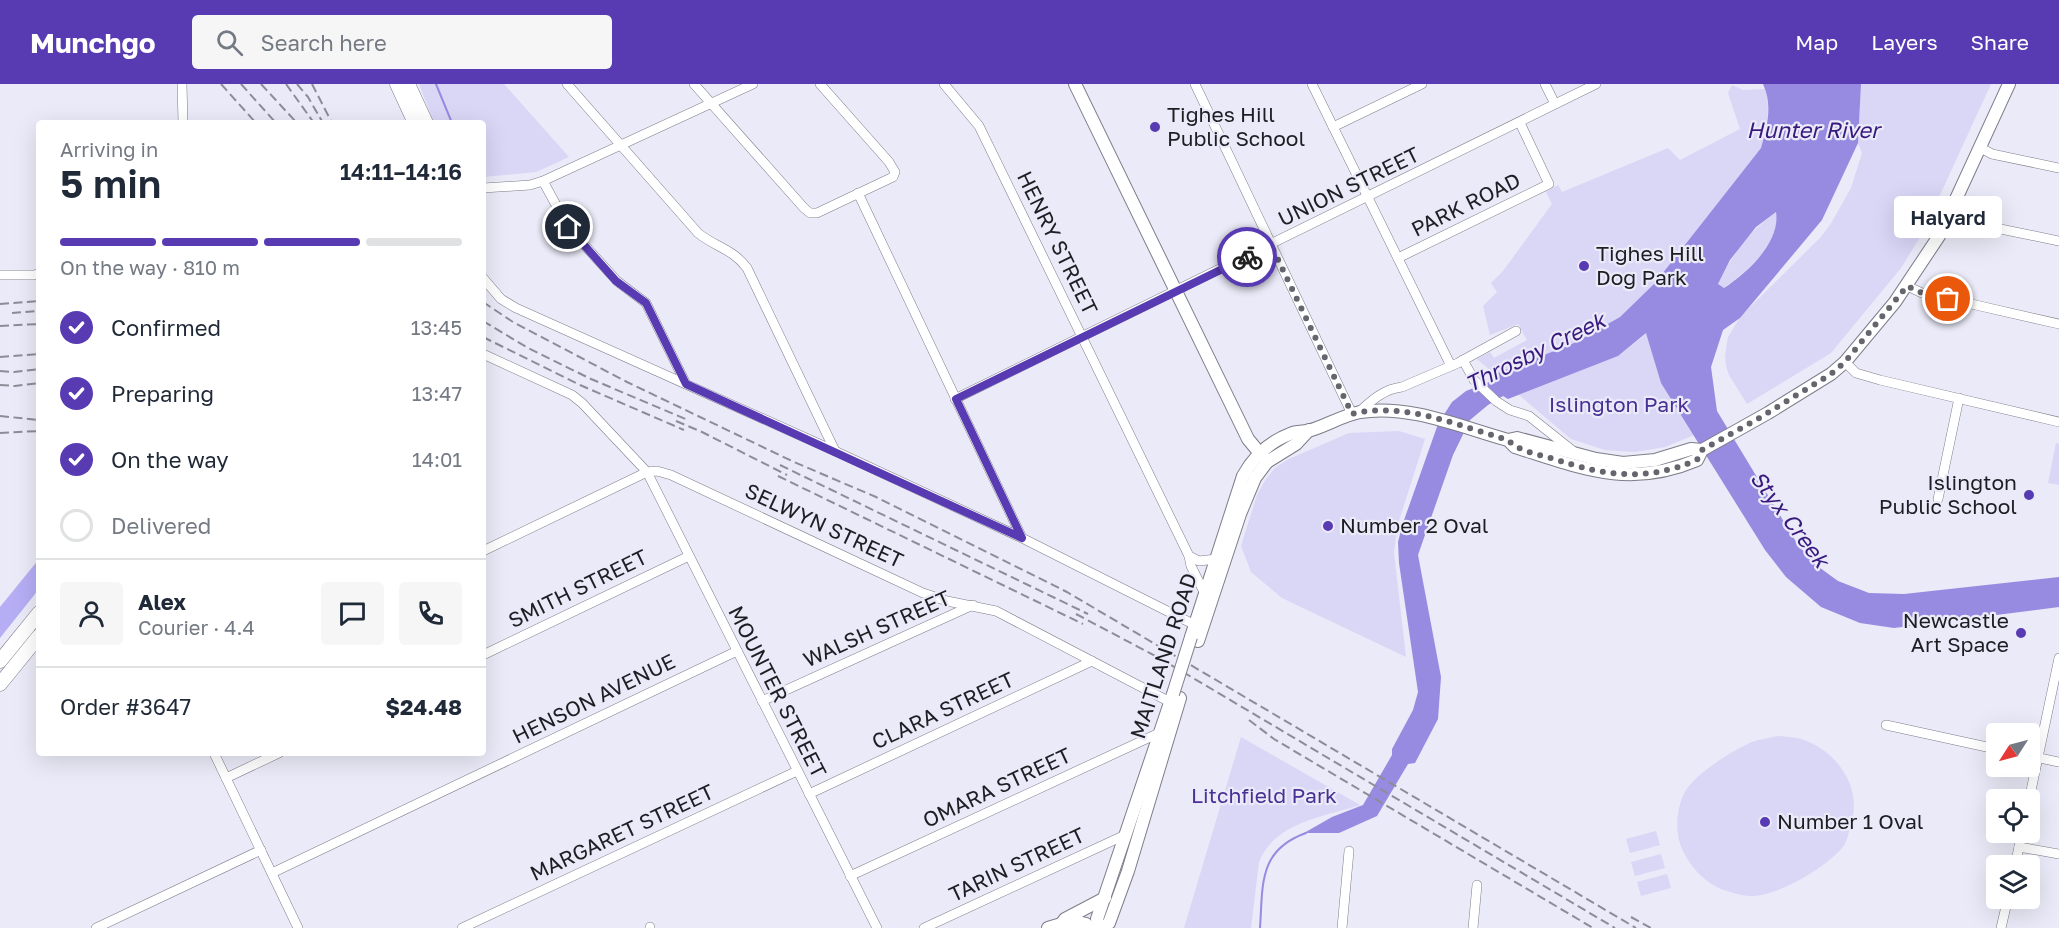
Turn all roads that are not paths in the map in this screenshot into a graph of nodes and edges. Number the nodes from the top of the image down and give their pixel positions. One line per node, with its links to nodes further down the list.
1 (182, 84): 18 (street)
2 (397, 84): 19 (highway)
3 (408, 84): 20 (highway)
4 (567, 84): 23 (street)
5 (694, 84): 16 (street)
6 (753, 84): 16 (street)
7 (820, 84): 28 (street)
8 (944, 84): 43 (street, HENRY STREET)
9 (1075, 84): 38 (main road)
10 (1195, 84): 32 (street)
11 (1422, 84): 22 (street)
12 (1545, 84): 17 (street)
13 (1596, 84): 17 (street, UNION STREET)
14 (2009, 84): 24 (main road, MAITLAND ROAD)
15 (1315, 85): 22 (street)
16 (711, 104): 23 (street); 28 (street)
17 (1555, 104): 21 (street, UNION STREET)
18 (183, 120)
19 (414, 120)
20 (425, 120)
21 (1520, 123): 29 (street, UNION STREET); 33 (street, PARK ROAD)
22 (1333, 127): 29 (street)
23 (622, 146): 26 (street); 55 (street)
24 (1980, 147): 25 (street); 30 (main road, MAITLAND ROAD)
25 (2059, 168)
26 (543, 181): 27 (street); 48 (street)
27 (486, 188)
28 (858, 193): 50 (street)
29 (1368, 197): 32 (street, UNION STREET); 33 (street)
30 (1947, 218): 31 (street); 37 (main road, MAITLAND ROAD)
31 (2059, 241)
32 (1271, 245): 38 (street, UNION STREET); 51 (street)
33 (1398, 258): 47 (street)
34 (36, 273): 35 (street)
35 (0, 275)
36 (486, 282): 48 (street)
37 (1907, 286): 39 (street); 46 (main road, MAITLAND ROAD)
38 (1176, 291): 43 (street, UNION STREET); 57 (main road)
39 (1948, 299)
40 (1967, 303): 41 (street)
41 (2059, 324)
42 (1516, 331): 45 (street)
43 (1083, 338): 50 (street, UNION STREET); 63 (street, HENRY STREET)
44 (486, 355): 58 (street)
45 (1463, 360): 47 (street); 56 (street)
46 (1845, 362): 49 (street); 54 (main road, MAITLAND ROAD)
47 (1451, 366): 51 (street)
48 (686, 384): 55 (street)
49 (1959, 398): 52 (street); 59 (street)
50 (956, 399): 60 (street)
51 (1356, 413): 53 (main road, MAITLAND ROAD); 57 (main road, MAITLAND ROAD)
52 (2059, 422)
53 (1508, 440): 54 (main road, MAITLAND ROAD); 56 (main road, MAITLAND ROAD)
54 (1702, 450): 56 (main road, MAITLAND ROAD)
55 (835, 451): 60 (street)
56 (1578, 454)
57 (1263, 457): 64 (main road, MAITLAND ROAD); 68 (main road, MAITLAND ROAD)
58 (647, 472): 61 (street); 62 (street, MOUNTER STREET); 66 (street, SELWYN STREET)
59 (1938, 499)
60 (1022, 538): 68 (street)
61 (486, 550)
62 (689, 556): 70 (street, MOUNTER STREET); 71 (street, SMITH STREET)
63 (1189, 556): 64 (street); 65 (street, HENRY STREET)
64 (1216, 559): 65 (main road, MAITLAND ROAD)
65 (1205, 594): 68 (main road, MAITLAND ROAD)
66 (974, 605): 74 (street, SELWYN STREET); 77 (street, WALSH STREET)
67 (36, 617): 73 (highway)
68 (1195, 634): 76 (main road, MAITLAND ROAD)
69 (36, 640): 75 (highway)
70 (737, 651): 77 (street, MOUNTER STREET); 96 (street, HENSON AVENUE)
71 (486, 655)
72 (2059, 658): 79 (street)
73 (0, 661)
74 (1092, 661): 76 (street, SELWYN STREET); 88 (street, CLARA STREET)
75 (0, 684)
76 (1174, 698): 80 (main road, MAITLAND ROAD); 110 (main road, MAITLAND ROAD)
77 (762, 701): 86 (street, MOUNTER STREET)
78 (1887, 725): 81 (street)
79 (2040, 730)
80 (1159, 733): 89 (main road, MAITLAND ROAD); 97 (street, OMARA STREET)
81 (1986, 747)
82 (215, 756): 87 (street)
83 (273, 756): 87 (street)
84 (2040, 758): 85 (street)
85 (2059, 762)
86 (797, 771): 88 (street, MOUNTER STREET); 104 (street, MARGARET STREET)
87 (226, 778): 92 (street)
88 (809, 794): 97 (street, MOUNTER STREET)
89 (1125, 835): 99 (main road, MAITLAND ROAD); 106 (street, TARIN STREET)
90 (2020, 843): 91 (street)
91 (2019, 847): 94 (street); 95 (street)
92 (261, 850): 96 (street); 102 (street)
93 (1349, 851): 111 (street)
94 (2059, 854)
95 (2017, 855)
96 (272, 873): 103 (street)
97 (850, 876): 105 (street, MOUNTER STREET)
98 (1477, 885): 112 (street)
99 (1105, 898): 101 (main road); 109 (main road, MAITLAND ROAD)
100 (2005, 909): 113 (street)
101 (1062, 923): 107 (main road); 108 (main road)
102 (96, 928)
103 (298, 928)
104 (462, 928)
105 (877, 928)
106 (924, 928)
107 (1048, 928)
108 (1090, 928)
109 (1098, 928)
110 (1103, 928)
111 (1342, 928)
112 (1473, 928)
113 (2001, 928)

